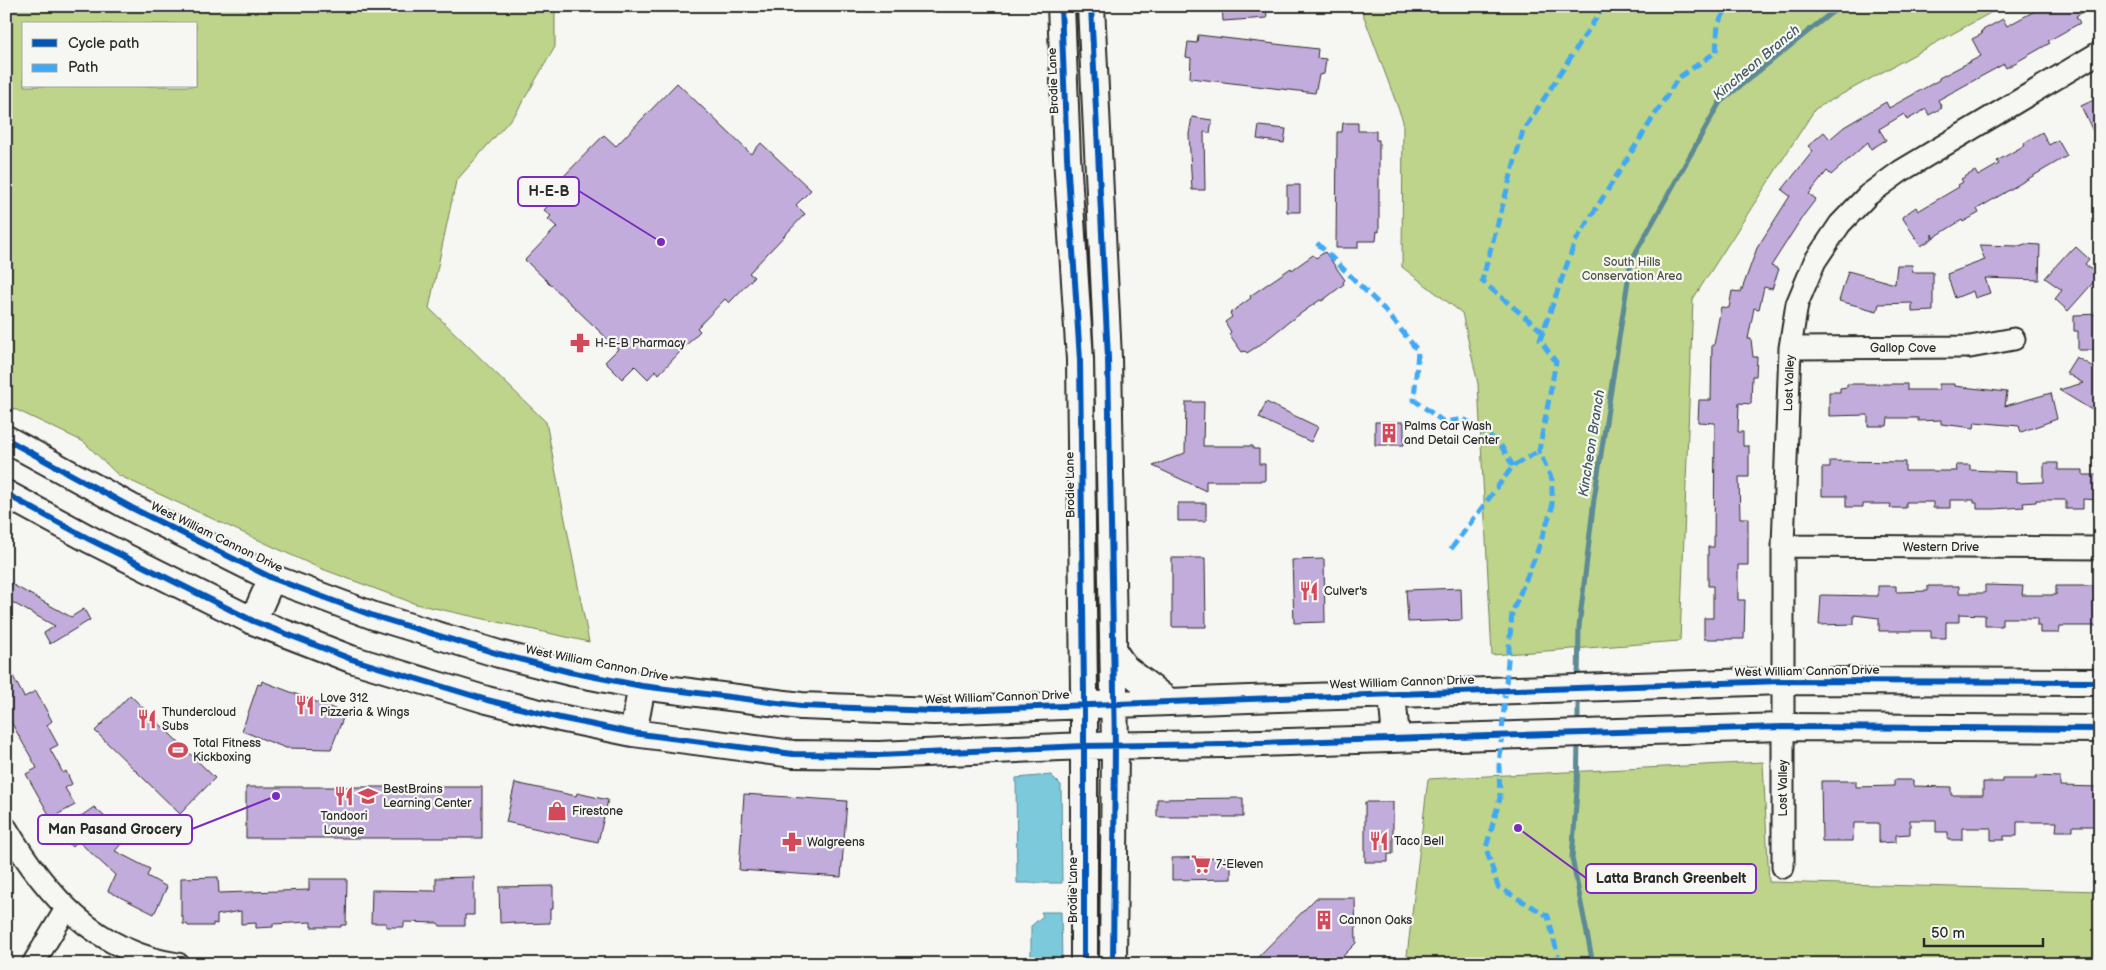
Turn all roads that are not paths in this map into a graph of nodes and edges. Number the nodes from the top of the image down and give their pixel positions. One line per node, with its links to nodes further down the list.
1 (1061, 6): 18 (main road, Brodie Lane)
2 (1091, 6): 12 (main road)
3 (2100, 52): 5 (street, Lost Valley)
4 (2014, 338): 5 (street, Gallop Cove)
5 (1790, 348): 8 (street, Lost Valley)
6 (6, 439): 10 (main road, West William Cannon Drive)
7 (6, 494): 11 (main road)
8 (1783, 546): 9 (street, Western Drive); 13 (street, Lost Valley)
9 (2100, 548)
10 (272, 578): 11 (main road); 15 (main road, West William Cannon Drive)
11 (253, 621): 22 (main road)
12 (1113, 651): 17 (main road); 19 (main road)
13 (1782, 681): 14 (main road, West William Cannon Drive); 16 (main road, West William Cannon Drive); 20 (street, Lost Valley)
14 (2100, 682)
15 (642, 686): 18 (main road, West William Cannon Drive); 22 (main road)
16 (1392, 694): 17 (main road, West William Cannon Drive); 23 (main road)
17 (1169, 702): 19 (main road, West William Cannon Drive)
18 (1084, 706): 19 (main road, West William Cannon Drive); 24 (main road, Brodie Lane)
19 (1114, 706): 25 (main road)
20 (1782, 727): 21 (main road); 23 (main road); 27 (street, Lost Valley)
21 (2100, 729)
22 (633, 733): 24 (main road)
23 (1396, 738): 25 (main road)
24 (1084, 746): 25 (main road); 31 (main road, Brodie Lane)
25 (1115, 746): 32 (main road)
26 (6, 828): 28 (street)
27 (1783, 867)
28 (66, 909): 29 (street); 30 (street)
29 (34, 964)
30 (178, 964)
31 (1084, 964)
32 (1113, 964)

